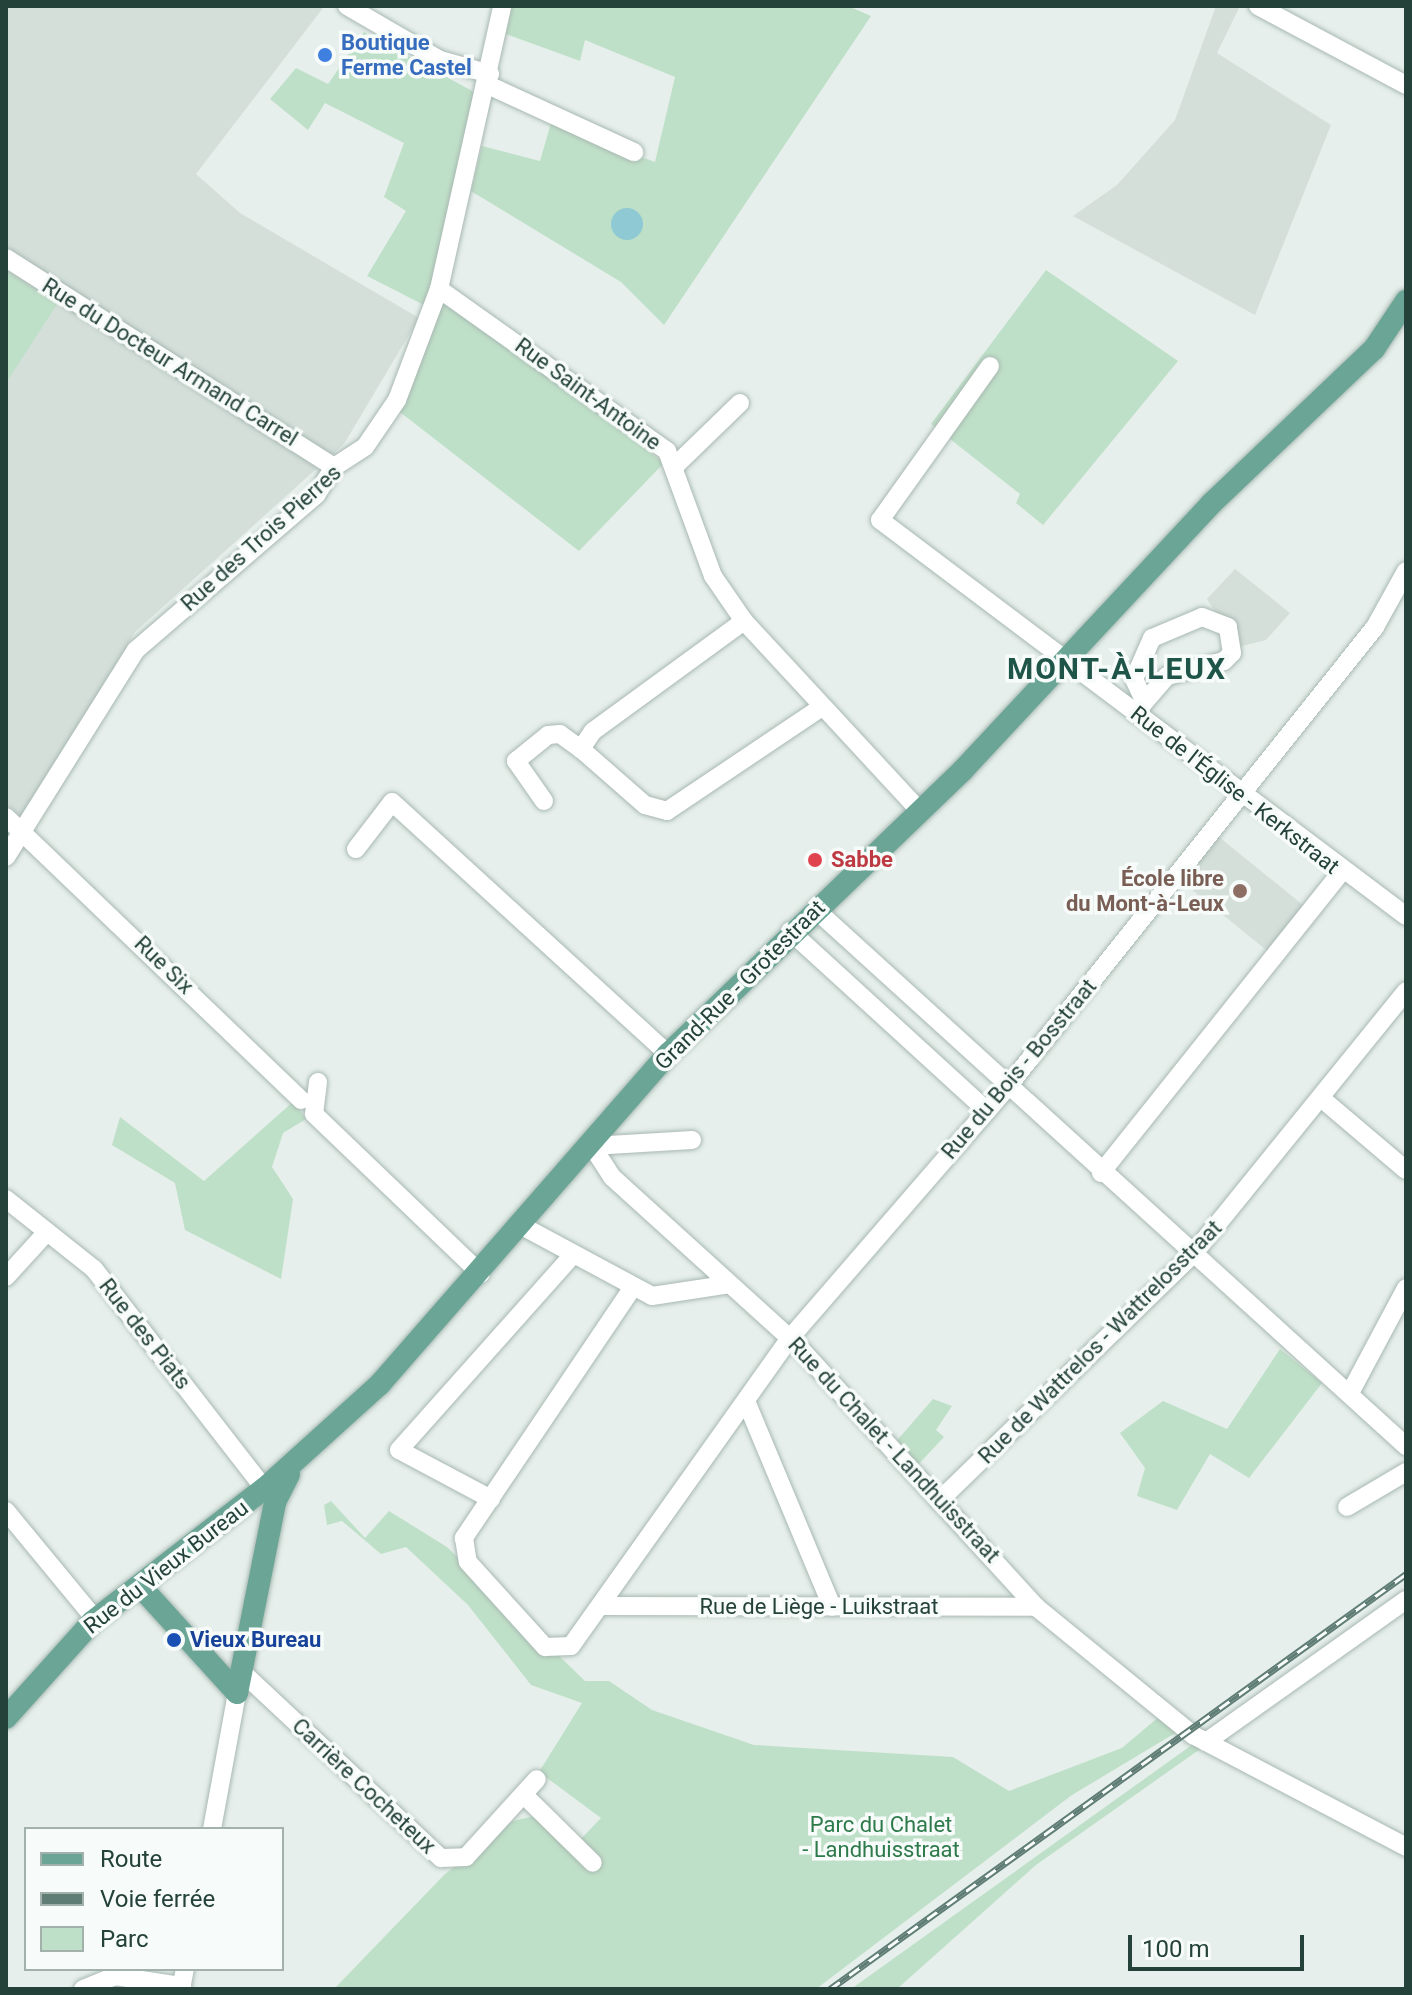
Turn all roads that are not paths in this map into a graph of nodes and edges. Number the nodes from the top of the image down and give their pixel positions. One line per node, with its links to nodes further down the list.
1 (347, 6): 4 (street)
2 (502, 6): 4 (street, Rue des Trois Pierres)
3 (1258, 6): 5 (street)
4 (489, 80): 6 (street); 8 (street, Rue des Trois Pierres)
5 (1406, 85)
6 (634, 152)
7 (6, 258): 13 (street, Rue du Docteur Armand Carrel)
8 (439, 289): 12 (street, Rue Saint-Antoine); 13 (street, Rue des Trois Pierres)
9 (1406, 301): 17 (main road, Grand-Rue - Grotestraat)
10 (990, 366): 17 (street, Rue de l'Église - Kerkstraat)
11 (740, 403): 12 (street)
12 (676, 465): 15 (street, Rue Saint-Antoine)
13 (334, 467): 26 (street, Rue des Trois Pierres)
14 (1406, 571): 22 (street, Rue du Bois - Bosstraat)
15 (744, 621): 19 (street, Rue Saint-Antoine); 21 (street)
16 (1149, 648): 18 (street); 18 (street); 20 (street)
17 (1066, 663): 20 (street, Rue de l'Église - Kerkstraat); 24 (main road, Grand-Rue - Grotestraat)
18 (1160, 682): 20 (street)
19 (822, 707): 21 (street); 24 (street, Rue Saint-Antoine)
20 (1140, 707): 22 (street, Rue de l'Église - Kerkstraat)
21 (581, 749): 23 (street)
22 (1241, 794): 29 (street, Rue de l'Église - Kerkstraat); 36 (street, Rue du Bois - Bosstraat)
23 (544, 801)
24 (921, 812): 30 (main road, Grand-Rue - Grotestraat)
25 (6, 817): 26 (street, Rue Six)
26 (25, 831): 28 (street, Rue des Trois Pierres); 38 (street, Rue Six)
27 (356, 849): 34 (street)
28 (6, 857)
29 (1341, 872): 31 (street, Rue de l'Église - Kerkstraat); 43 (street)
30 (815, 909): 32 (main road, Grand-Rue - Grotestraat); 36 (street)
31 (1406, 916)
32 (790, 931): 34 (main road, Grand-Rue - Grotestraat); 39 (street)
33 (1406, 991): 37 (street, Rue de Wattrelos - Wattrelosstraat)
34 (668, 1054): 41 (main road, Grand-Rue - Grotestraat)
35 (318, 1082): 49 (street)
36 (1009, 1085): 39 (street, Rue du Bois - Bosstraat); 43 (street)
37 (1321, 1098): 42 (street); 47 (street, Rue de Wattrelos - Wattrelosstraat)
38 (301, 1100)
39 (987, 1111): 54 (street, Rue du Bois - Bosstraat)
40 (692, 1140): 41 (street)
41 (592, 1146): 45 (main road, Grand-Rue - Grotestraat); 51 (street, Rue du Chalet - Landhuisstraat)
42 (1406, 1170)
43 (1101, 1173): 47 (street)
44 (6, 1199): 46 (street, Rue des Piats)
45 (524, 1227): 48 (street); 49 (main road, Grand-Rue - Grotestraat)
46 (47, 1232): 50 (street); 60 (street, Rue des Piats)
47 (1194, 1253): 55 (street); 62 (street, Rue de Wattrelos - Wattrelosstraat)
48 (573, 1255): 52 (street); 61 (street)
49 (481, 1274): 58 (main road, Grand-Rue - Grotestraat)
50 (6, 1277)
51 (725, 1285): 52 (street); 54 (street, Rue du Chalet - Landhuisstraat)
52 (633, 1287): 61 (street)
53 (1406, 1288): 55 (street)
54 (790, 1338): 56 (street, Rue du Bois - Bosstraat); 62 (street, Rue du Chalet - Landhuisstraat)
55 (1350, 1393): 57 (street)
56 (746, 1401): 67 (street, Rue du Bois - Bosstraat); 68 (street)
57 (1406, 1446)
58 (301, 1458): 60 (main road, Rue du Vieux Bureau)
59 (1406, 1472): 63 (street)
60 (270, 1495): 65 (main road, Rue du Vieux Bureau); 71 (main road)
61 (491, 1499): 67 (street, Rue du Bois - Bosstraat)
62 (939, 1501): 69 (street, Rue du Chalet - Landhuisstraat)
63 (1347, 1507)
64 (6, 1511): 70 (street)
65 (140, 1586): 70 (main road, Rue du Vieux Bureau); 72 (main road)
66 (1406, 1600): 74 (street)
67 (602, 1606): 68 (street, Rue de Liège - Luikstraat)
68 (832, 1607): 69 (street, Rue de Liège - Luikstraat)
69 (1036, 1607): 74 (street, Rue du Chalet - Landhuisstraat)
70 (95, 1619): 73 (main road, Rue du Vieux Bureau)
71 (241, 1671): 72 (main road); 76 (street, Carrière Cocheteux)
72 (237, 1693): 77 (street)
73 (6, 1718)
74 (1206, 1742): 78 (street, Rue du Chalet - Landhuisstraat)
75 (537, 1779): 76 (street, Carrière Cocheteux)
76 (525, 1796): 79 (street)
77 (212, 1827)
78 (1406, 1847)
79 (593, 1863)
80 (105, 1974): 81 (street); 82 (street)
81 (183, 1981)
82 (83, 1989)

